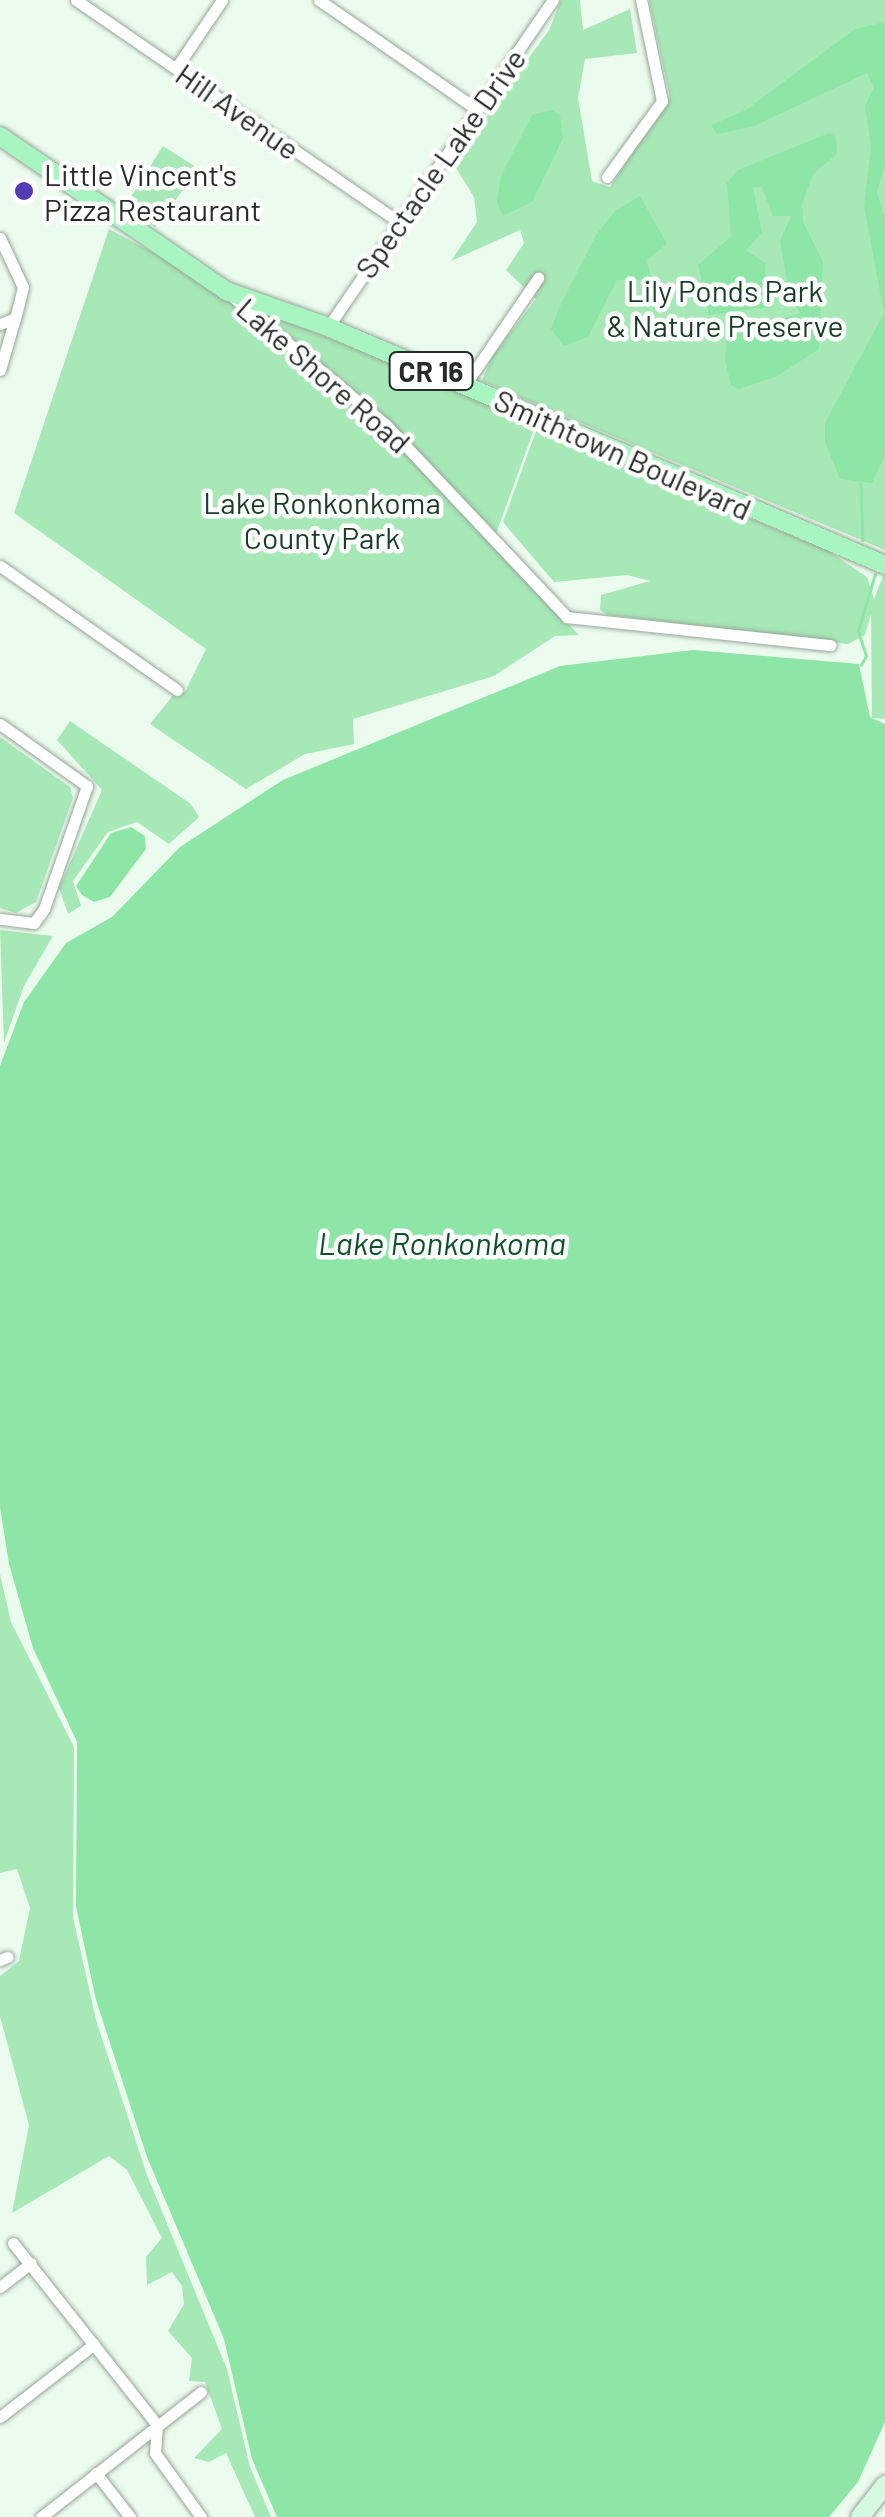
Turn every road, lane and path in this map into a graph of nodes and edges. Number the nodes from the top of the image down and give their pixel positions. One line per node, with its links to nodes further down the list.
1 (76, 0): 6 (street, Hill Avenue)
2 (222, 0): 6 (street)
3 (319, 0): 7 (street)
4 (553, 0): 7 (street, Spectacle Lake Drive)
5 (641, 0): 9 (street)
6 (176, 68): 10 (street, Hill Avenue)
7 (478, 110): 10 (street, Spectacle Lake Drive)
8 (1, 139): 13 (main road, Smithtown Boulevard / CR 16)
9 (608, 177)
10 (399, 222): 16 (street, Spectacle Lake Drive)
11 (0, 238): 14 (street)
12 (538, 278): 18 (street)
13 (226, 291): 16 (main road, Smithtown Boulevard / CR 16); 21 (street, Lake Shore Road)
14 (15, 318): 15 (street); 17 (street)
15 (0, 324)
16 (328, 326): 18 (main road, Smithtown Boulevard / CR 16)
17 (0, 370)
18 (465, 385): 19 (main road, Smithtown Boulevard / CR 16)
19 (885, 564)
20 (0, 566): 22 (street)
21 (831, 644)
22 (178, 690)
23 (0, 724): 24 (street)
24 (0, 919)
25 (13, 2243): 26 (street)
26 (31, 2263): 27 (street); 28 (street)
27 (0, 2288)
28 (94, 2344): 30 (street); 31 (street)
29 (201, 2392): 31 (street)
30 (0, 2418)
31 (157, 2425): 32 (street); 36 (street)
32 (96, 2474): 34 (street); 35 (street)
33 (885, 2486): 37 (street)
34 (40, 2517)
35 (130, 2517)
36 (202, 2517)
37 (860, 2517)

